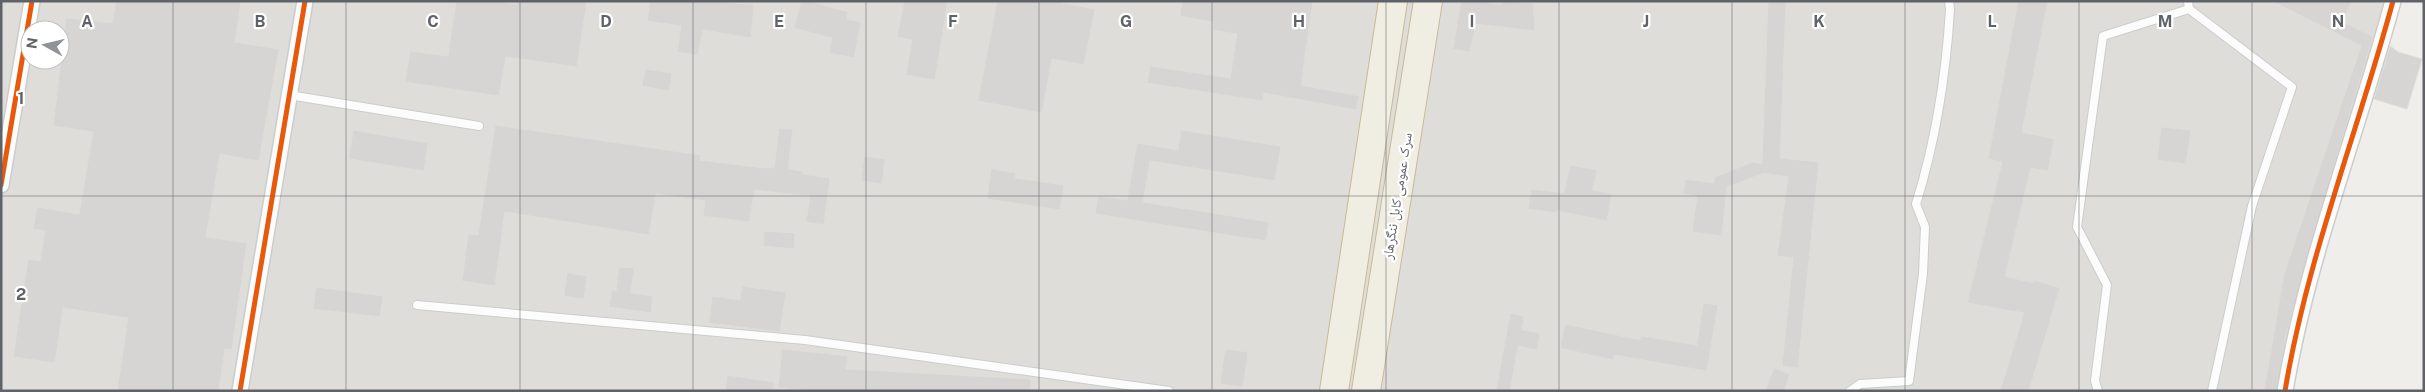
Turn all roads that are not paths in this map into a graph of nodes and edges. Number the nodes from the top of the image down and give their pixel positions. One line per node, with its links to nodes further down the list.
1 (32, 1): 10 (street)
2 (305, 1): 8 (street)
3 (1393, 1): 11 (highway)
4 (1428, 1): 12 (highway, سرک عمومی کابل ننگرهار)
5 (1949, 1): 18 (lane)
6 (2393, 1): 21 (street)
7 (2188, 5): 19 (lane); 20 (lane)
8 (289, 96): 9 (lane); 14 (street)
9 (480, 126)
10 (1, 185)
11 (1352, 269): 12 (highway); 16 (highway)
12 (1385, 274): 17 (highway, سرک عمومی کابل ننگرهار)
13 (417, 304): 15 (lane)
14 (240, 391)
15 (1169, 391)
16 (1334, 391)
17 (1366, 391)
18 (1850, 391)
19 (2098, 391)
20 (2212, 391)
21 (2285, 391)

